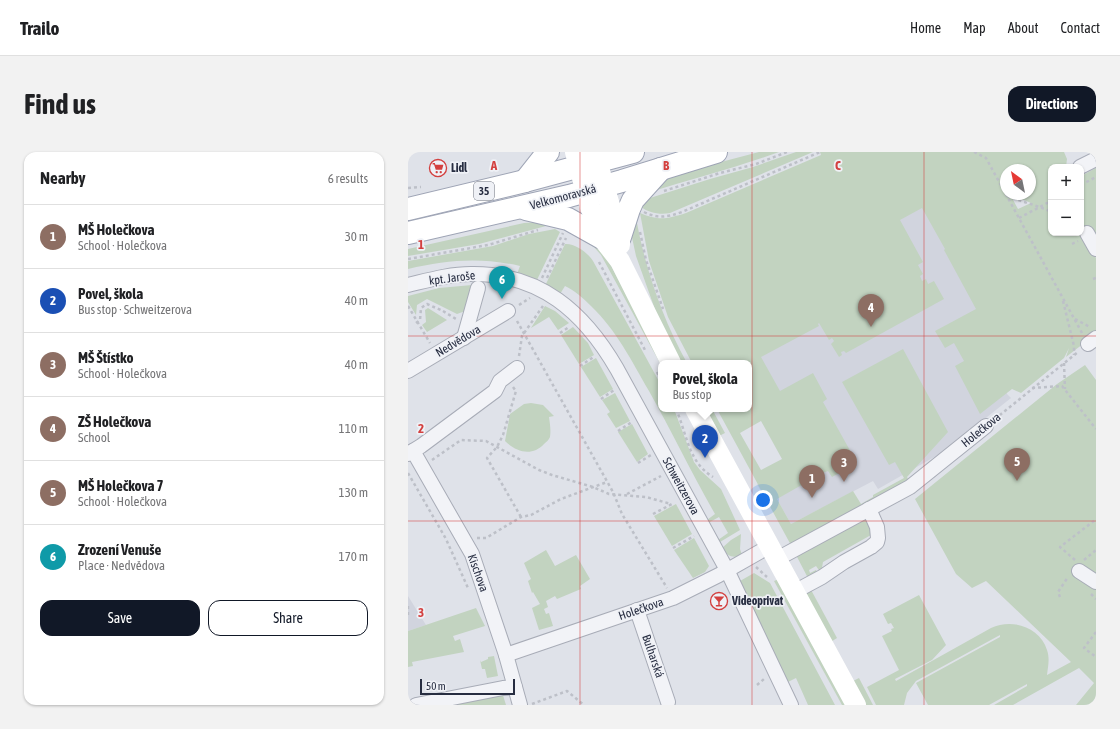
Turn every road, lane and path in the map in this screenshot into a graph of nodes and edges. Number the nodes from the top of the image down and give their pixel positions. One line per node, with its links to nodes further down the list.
1 (548, 152): 12 (main road)
2 (633, 152): 7 (main road, Velkomoravská / 35)
3 (716, 152): 10 (main road, Velkomoravská / 35)
4 (788, 152): 16 (path)
5 (820, 152): 23 (path)
6 (974, 152): 13 (path)
7 (586, 158): 12 (main road, Velkomoravská / 35); 15 (street)
8 (1096, 159): 9 (street)
9 (1084, 165)
10 (661, 169): 15 (main road, Velkomoravská / 35); 31 (main road)
11 (1096, 177): 14 (path)
12 (526, 181): 20 (main road, Velkomoravská / 35)
13 (1000, 183)
14 (1084, 183)
15 (595, 189): 22 (main road, Velkomoravská / 35); 31 (street)
16 (662, 191)
17 (1009, 200): 25 (path)
18 (1017, 200): 21 (path)
19 (1048, 203): 21 (path)
20 (414, 204)
21 (1040, 207): 24 (path); 25 (path)
22 (523, 208): 28 (main road, Velkomoravská / 35); 31 (main road)
23 (638, 209)
24 (1048, 211)
25 (1019, 218): 40 (path)
26 (542, 229): 33 (path)
27 (1087, 232): 32 (street)
28 (408, 233)
29 (562, 234): 34 (path)
30 (571, 239): 39 (path)
31 (614, 240): 42 (path); 52 (path); 56 (street)
32 (1096, 249)
33 (408, 259)
34 (543, 274)
35 (1096, 278): 36 (path)
36 (1092, 279)
37 (408, 285): 39 (street, kpt. Jaroše)
38 (478, 288): 50 (street)
39 (542, 292): 43 (path); 49 (path); 95 (street, Schweitzerova)
40 (1062, 296): 47 (path); 54 (path)
41 (408, 306): 53 (path)
42 (664, 309)
43 (509, 310): 49 (path); 50 (street, Nedvědova)
44 (443, 311): 45 (path, bridge)
45 (416, 323)
46 (574, 324): 48 (path)
47 (1096, 330)
48 (560, 333)
49 (524, 334): 59 (path); 78 (path)
50 (464, 338): 53 (street, Nedvědova)
51 (1092, 341): 54 (path, Holečkova)
52 (647, 353)
53 (437, 354): 60 (street, Nedvědova)
54 (1074, 355): 57 (path, Holečkova)
55 (596, 356): 58 (path)
56 (660, 360)
57 (1064, 363): 61 (path, Holečkova); 63 (path)
58 (580, 366)
59 (514, 367): 71 (path); 72 (street)
60 (408, 371)
61 (1032, 388): 63 (path); 68 (path, Holečkova)
62 (615, 390): 64 (path)
63 (1065, 390): 69 (path)
64 (601, 399)
65 (677, 412): 77 (path)
66 (697, 412): 92 (street)
67 (632, 422): 70 (path)
68 (986, 426): 84 (street, Holečkova)
69 (1096, 429)
70 (618, 431)
71 (497, 446): 72 (path); 79 (path); 86 (path)
72 (414, 450): 105 (street, Kischova)
73 (651, 455): 74 (path)
74 (638, 463)
75 (408, 473): 98 (path)
76 (662, 475): 81 (path)
77 (717, 479)
78 (607, 482): 79 (path); 80 (path)
79 (593, 487): 80 (path); 86 (path)
80 (614, 494): 81 (path); 100 (path)
81 (626, 495): 83 (path)
82 (676, 502): 83 (path)
83 (671, 504): 85 (path)
84 (869, 509): 92 (street, Holečkova); 99 (street)
85 (653, 514)
86 (521, 517): 89 (path)
87 (1095, 520): 93 (path)
88 (695, 535): 90 (path)
89 (475, 537)
90 (673, 548)
91 (1096, 550): 93 (path)
92 (773, 553): 95 (street, Holečkova); 99 (street)
93 (1080, 565): 97 (street)
94 (756, 567): 96 (path)
95 (727, 570): 100 (street, Holečkova); 115 (street, Schweitzerova)
96 (771, 580)
97 (1096, 582)
98 (470, 592)
99 (794, 592): 116 (street)
100 (673, 598): 102 (street, Holečkova)
101 (408, 606): 103 (path)
102 (637, 610): 105 (street, Holečkova); 110 (street, Bulharská)
103 (408, 616)
104 (1096, 632): 106 (path)
105 (506, 655): 109 (street, Kischova)
106 (1096, 657)
107 (768, 677): 108 (path)
108 (757, 685)
109 (515, 687): 111 (street); 112 (street, Kischova)
110 (668, 702)
111 (416, 705)
112 (520, 705)
113 (529, 705): 114 (path)
114 (584, 705)
115 (791, 705)
116 (856, 705)

